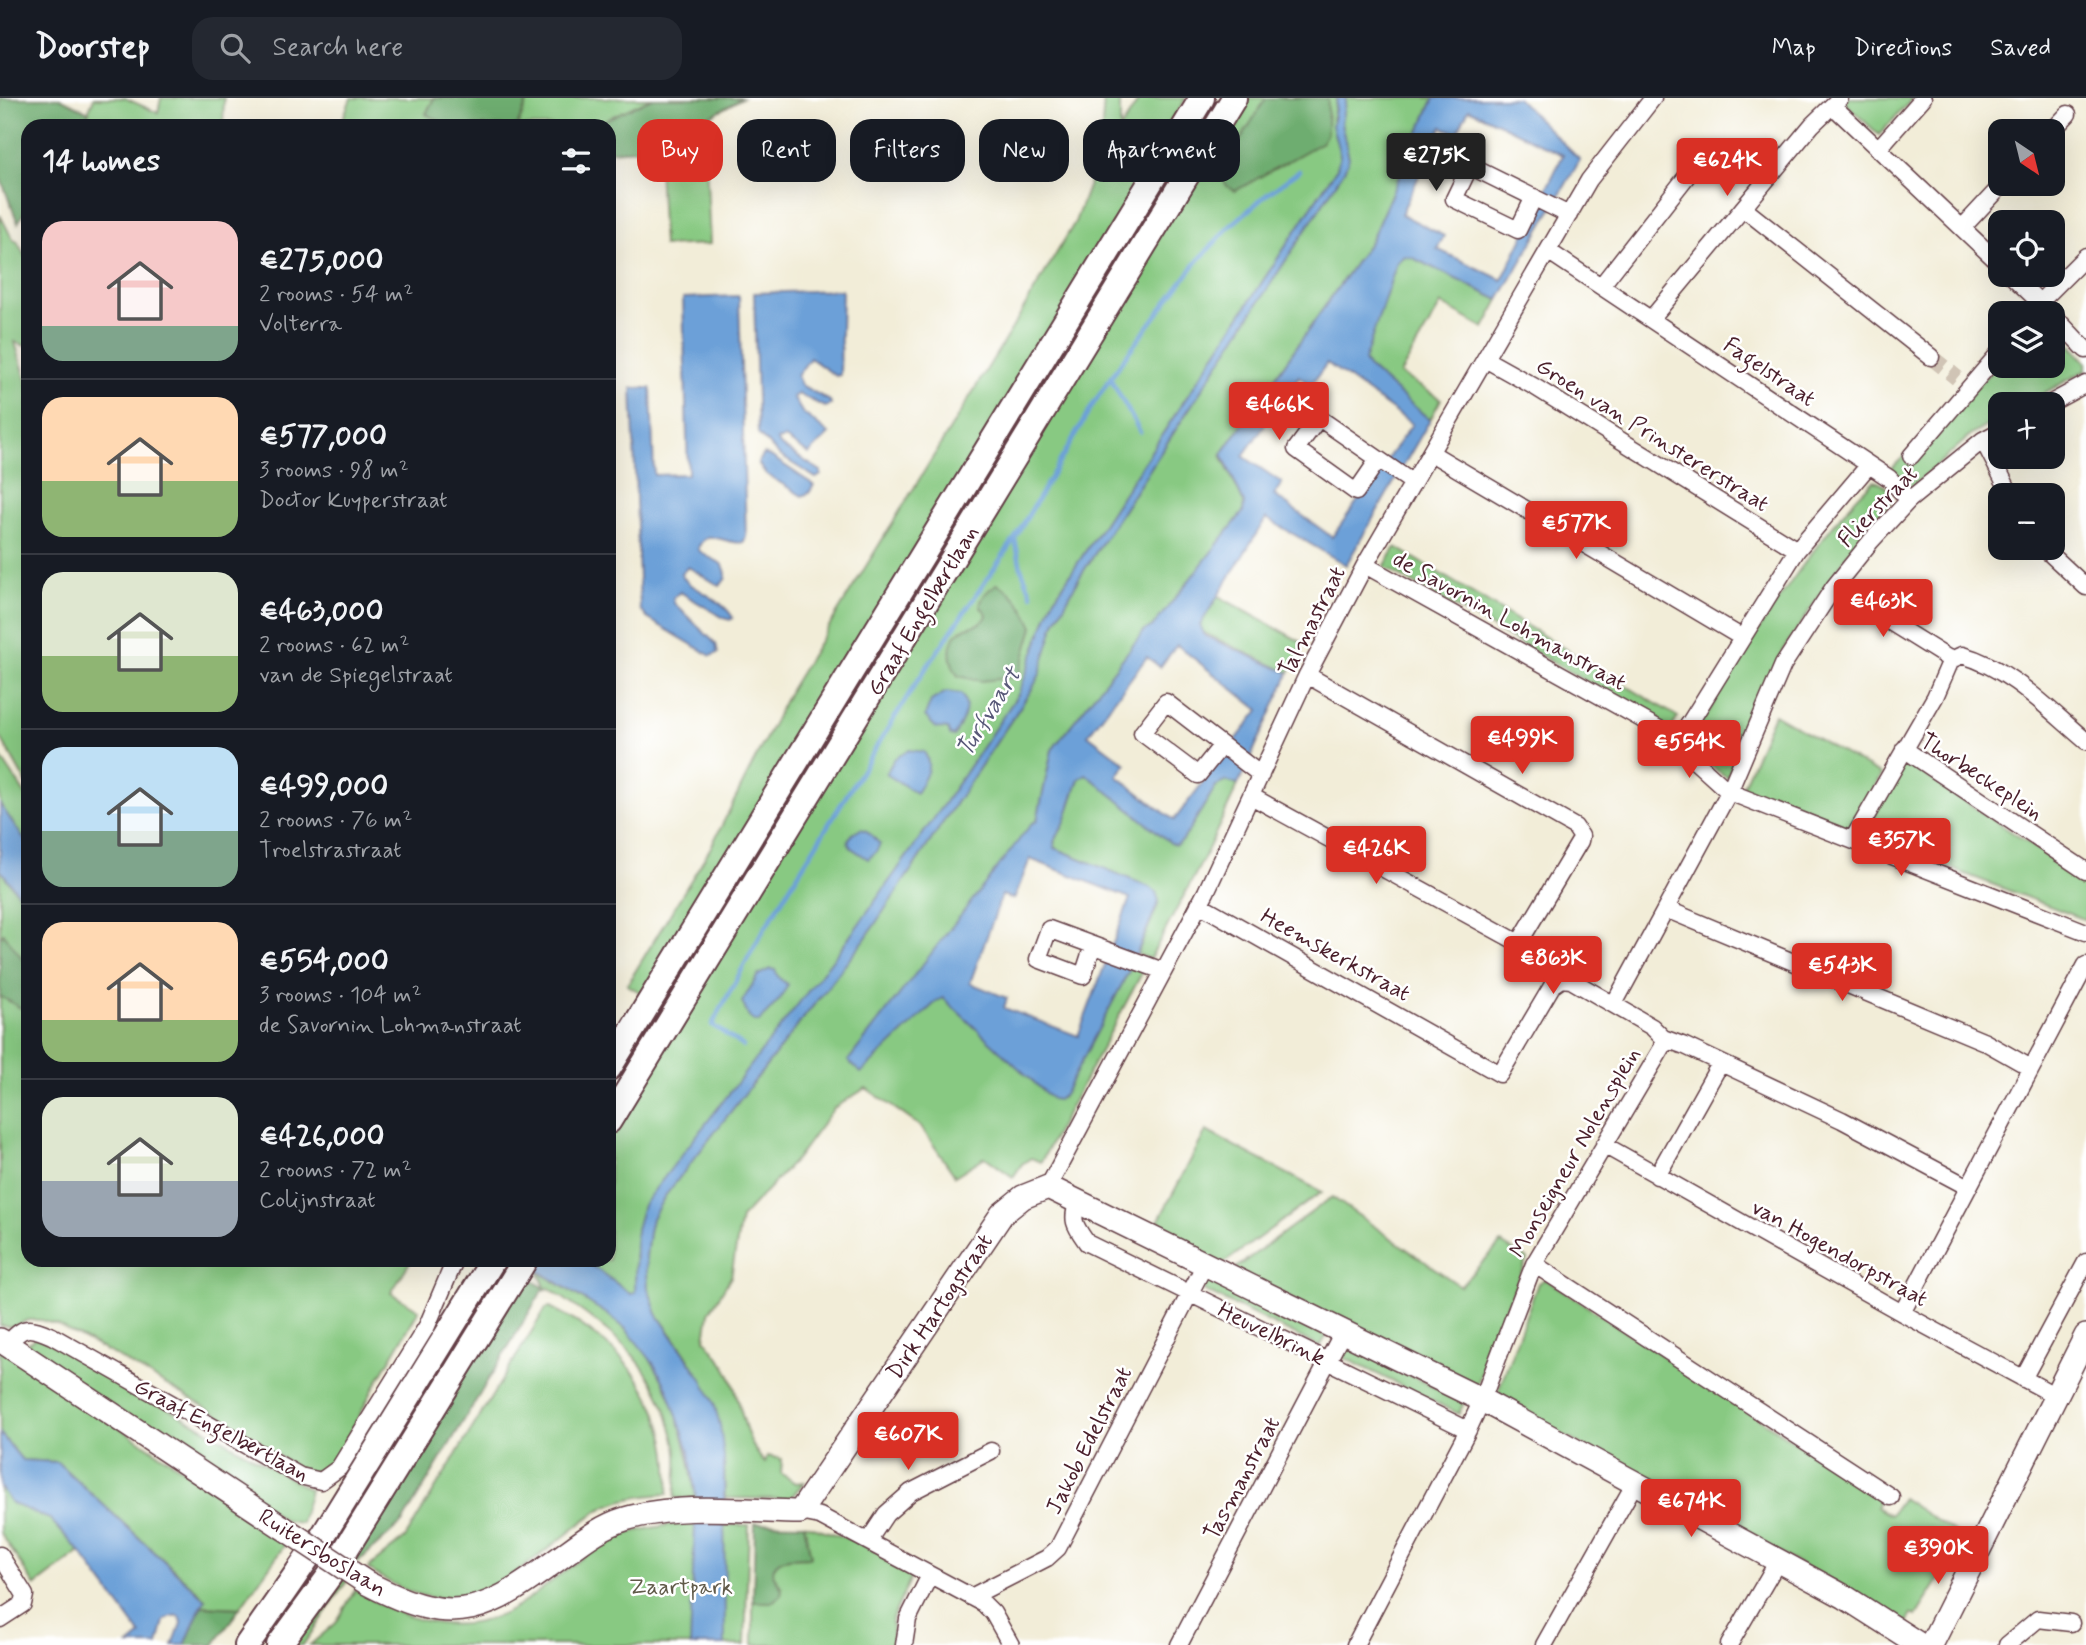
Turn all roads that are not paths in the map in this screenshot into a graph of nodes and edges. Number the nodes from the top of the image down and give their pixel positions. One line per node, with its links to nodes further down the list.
1 (1202, 98): 65 (main road, Graaf Engelbertlaan)
2 (1234, 98): 68 (main road, Graaf Engelbertlaan)
3 (1653, 98): 11 (street, Talmastraat)
4 (1923, 98): 8 (street)
5 (1837, 102): 8 (street); 12 (street)
6 (2068, 114): 7 (street)
7 (2063, 119)
8 (1878, 149): 13 (street)
9 (1694, 167): 17 (street)
10 (1992, 196): 13 (street)
11 (1549, 205): 11 (street); 14 (street, Talmastraat)
12 (1743, 208): 21 (street); 24 (street)
13 (1962, 228): 15 (street)
14 (1548, 251): 17 (street, Fagelstraat); 25 (street, Talmastraat)
15 (1988, 253)
16 (2086, 256): 20 (street)
17 (1601, 286): 21 (street, Fagelstraat)
18 (2023, 287): 19 (street)
19 (2036, 301)
20 (2050, 301)
21 (1651, 319): 34 (street, Fagelstraat)
22 (2065, 330): 23 (street)
23 (2086, 350)
24 (1931, 357)
25 (1485, 359): 31 (street, Talmastraat); 38 (street, Groen van Prinstererstraat)
26 (1988, 362): 32 (street)
27 (2086, 384): 28 (street)
28 (2065, 395)
29 (1988, 437): 30 (street, Flierstraat)
30 (1983, 440): 36 (street); 37 (street, Flierstraat)
31 (1430, 453): 35 (street, Talmastraat); 43 (street)
32 (1911, 456)
33 (1381, 462): 33 (street); 35 (street)
34 (1869, 465): 37 (street, Fagelstraat); 38 (street)
35 (1406, 479): 40 (street, Talmastraat)
36 (2005, 483)
37 (1909, 500): 41 (street, Flierstraat)
38 (1797, 550): 43 (street)
39 (2057, 560): 42 (street)
40 (1365, 565): 45 (street, Talmastraat); 46 (street, de Savornin Lohmanstraat)
41 (1834, 587): 44 (street); 51 (street, Flierstraat)
42 (2086, 587)
43 (1741, 637): 46 (street)
44 (1951, 660): 47 (street); 49 (street)
45 (1307, 675): 50 (street, Talmastraat); 58 (street)
46 (1679, 740): 51 (street, de Savornin Lohmanstraat)
47 (2086, 741)
48 (1225, 748): 48 (street); 50 (street)
49 (1904, 749): 53 (street, Thorbeckeplein); 54 (street, Thorbeckeplein)
50 (1261, 775): 52 (street, Talmastraat)
51 (1729, 792): 53 (street); 56 (street, Flierstraat)
52 (1251, 796): 55 (street, Talmastraat); 58 (street, Monseigneur Nolensplein)
53 (1853, 839): 57 (street)
54 (2086, 871)
55 (1199, 904): 61 (street, Talmastraat); 62 (street, Heemskerkstraat)
56 (1666, 909): 63 (street, Flierstraat); 67 (street)
57 (2086, 932)
58 (1519, 943): 62 (street, Monseigneur Nolensplein)
59 (1093, 945): 61 (street)
60 (2086, 965): 67 (street)
61 (1163, 971): 71 (street, Talmastraat)
62 (1562, 979): 63 (street, Monseigneur Nolensplein)
63 (1614, 1004): 64 (street, Monseigneur Nolensplein)
64 (1663, 1038): 66 (street); 69 (street, Monseigneur Nolensplein)
65 (616, 1057)
66 (1720, 1064): 70 (street); 72 (street)
67 (2031, 1068): 72 (street)
68 (616, 1110)
69 (1604, 1145): 70 (street, van Hogendorpstraat); 76 (street, Monseigneur Nolensplein)
70 (1657, 1176): 81 (street, van Hogendorpstraat)
71 (1048, 1187): 73 (street, Heuvelbrink); 93 (street, Dirk Hartogstraat)
72 (1968, 1187): 81 (street)
73 (1078, 1202): 75 (street, Heuvelbrink); 80 (street, Heuvelbrink)
74 (2086, 1262): 86 (street)
75 (1205, 1264): 80 (street, Jakob Edelstraat); 82 (street, Heuvelbrink)
76 (1534, 1264): 88 (street, Monseigneur Nolensplein); 92 (street)
77 (452, 1267): 84 (street, Graaf Engelbertlaan)
78 (489, 1267): 101 (main road)
79 (520, 1267): 102 (main road)
80 (1190, 1293): 85 (street, Heuvelbrink); 98 (street, Jakob Edelstraat)
81 (1902, 1313): 86 (street, van Hogendorpstraat)
82 (1343, 1332): 85 (street, Tasmanstraat); 88 (street, Heuvelbrink)
83 (2086, 1336): 87 (street)
84 (4, 1343): 93 (street, Ruitersboslaan, bridge)
85 (1328, 1361): 89 (street, Heuvelbrink); 105 (street, Tasmanstraat)
86 (2023, 1379): 87 (street, van Hogendorpstraat)
87 (2056, 1396): 110 (street)
88 (1482, 1400): 89 (street); 91 (street, Heuvelbrink)
89 (1468, 1430): 106 (street)
90 (991, 1451): 94 (street)
91 (1634, 1483): 96 (street, Heuvelbrink); 107 (street)
92 (1891, 1497)
93 (800, 1513): 94 (street)
94 (868, 1541): 97 (street)
95 (0, 1555): 99 (street)
96 (1778, 1561): 108 (street); 109 (street, Heuvelbrink)
97 (930, 1575): 98 (street); 103 (street)
98 (971, 1597): 104 (street)
99 (0, 1619)
100 (2071, 1623): 111 (street)
101 (247, 1645)
102 (279, 1645)
103 (904, 1645)
104 (1011, 1645)
105 (1179, 1645)
106 (1355, 1645)
107 (1544, 1645)
108 (1729, 1645)
109 (1920, 1645)
110 (1931, 1645)
111 (2007, 1645)

